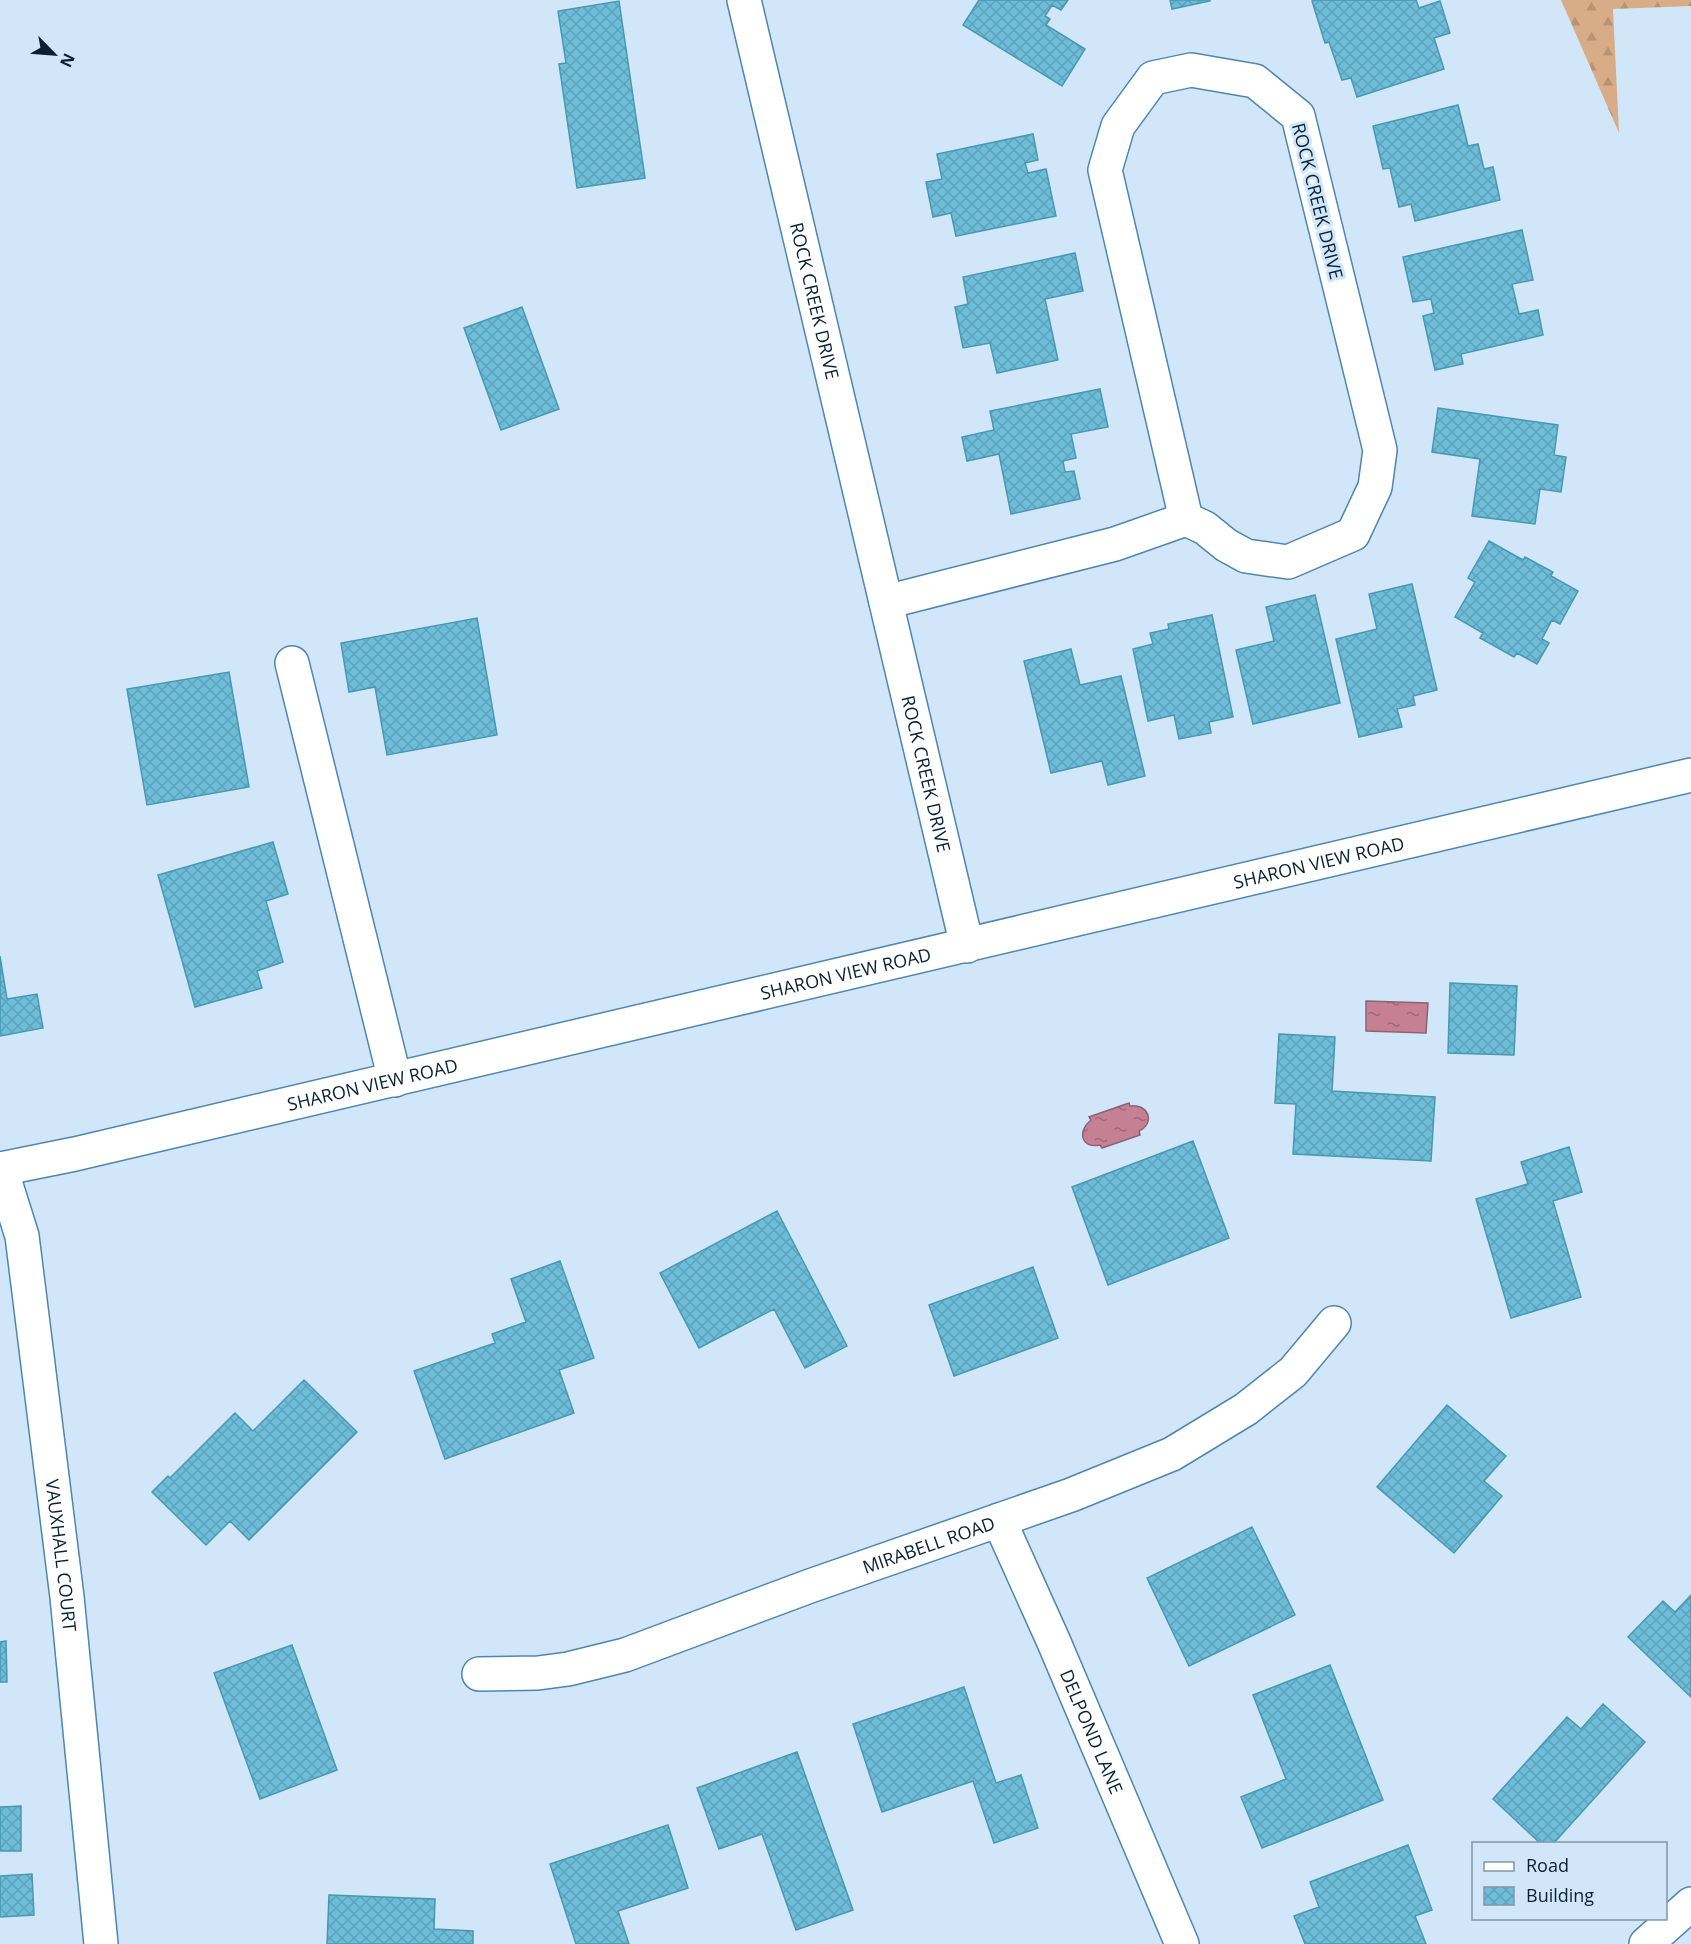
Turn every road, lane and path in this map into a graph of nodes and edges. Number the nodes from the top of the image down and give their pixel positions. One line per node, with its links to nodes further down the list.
1 (744, 0): 3 (street, ROCK CREEK DRIVE)
2 (1186, 519): 2 (street, ROCK CREEK DRIVE); 3 (street)
3 (886, 602): 6 (street, ROCK CREEK DRIVE)
4 (292, 663): 7 (street)
5 (1691, 775): 6 (street, SHARON VIEW ROAD)
6 (967, 946): 7 (street, SHARON VIEW ROAD)
7 (394, 1080): 8 (street, SHARON VIEW ROAD)
8 (1, 1169): 13 (street, VAUXHALL COURT)
9 (1334, 1323): 10 (street, MIRABELL ROAD)
10 (999, 1520): 11 (street, MIRABELL ROAD); 14 (street, DELPOND LANE)
11 (479, 1674)
12 (1691, 1904): 15 (street)
13 (100, 1944)
14 (1182, 1944)
15 (1646, 1944)

